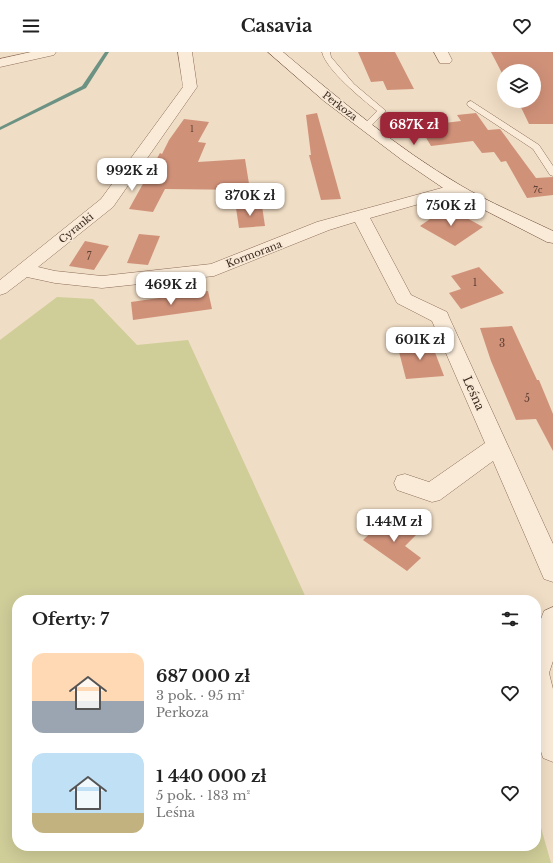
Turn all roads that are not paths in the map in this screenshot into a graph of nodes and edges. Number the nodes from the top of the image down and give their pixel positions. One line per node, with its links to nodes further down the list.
1 (48, 52): 5 (street)
2 (185, 52): 12 (street, Cyranki)
3 (275, 52): 7 (street, Perkoza)
4 (326, 52): 7 (lane)
5 (0, 63)
6 (471, 104): 8 (lane)
7 (366, 126): 9 (street, Perkoza)
8 (553, 173)
9 (455, 189): 10 (street, Kormorana); 11 (street, Perkoza)
10 (360, 215): 12 (street, Kormorana); 14 (street, Leśna)
11 (553, 238)
12 (24, 270): 13 (street, Cyranki)
13 (0, 289)
14 (497, 446): 15 (street); 16 (street, Leśna)
15 (405, 483)
16 (553, 571)
17 (553, 619): 18 (street)
18 (541, 657)
19 (541, 695): 20 (street)
20 (553, 748)

